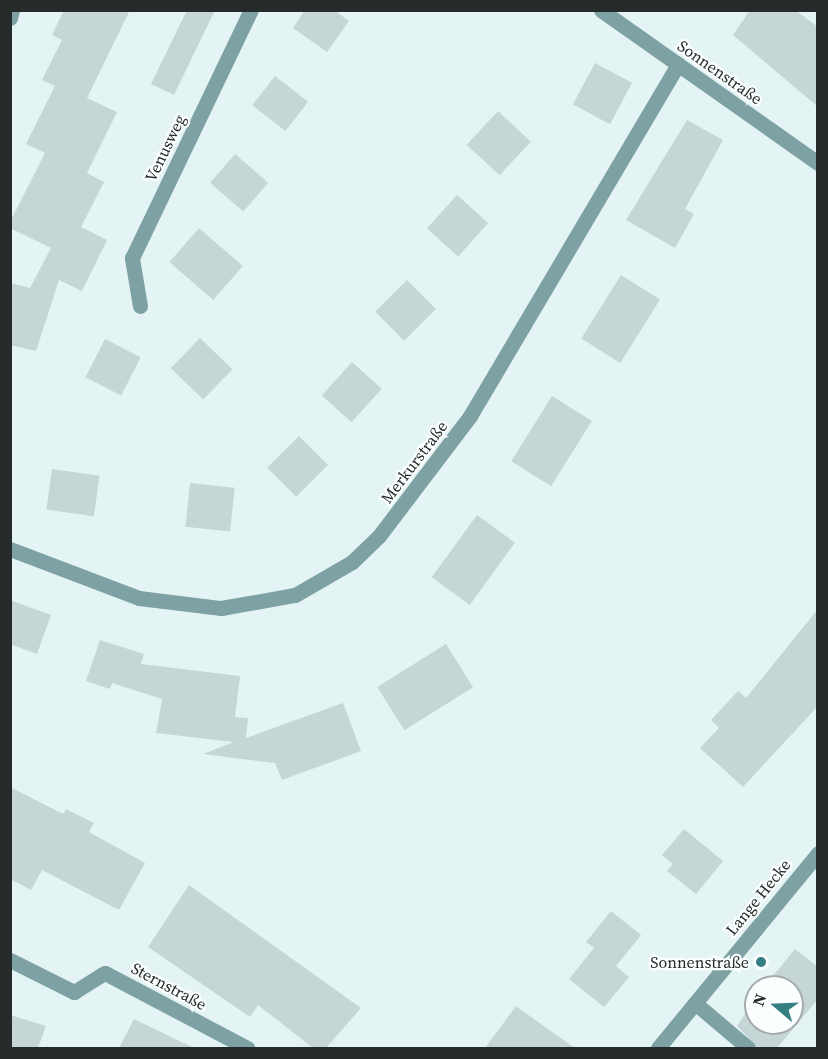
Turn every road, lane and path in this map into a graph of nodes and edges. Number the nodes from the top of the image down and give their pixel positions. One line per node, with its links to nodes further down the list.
1 (12, 10): 4 (street)
2 (251, 10): 7 (street, Venusweg)
3 (601, 10): 5 (street, Sonnenstraße)
4 (10, 18)
5 (678, 64): 6 (street, Sonnenstraße); 8 (street, Merkurstraße)
6 (818, 163)
7 (140, 306)
8 (10, 549)
9 (818, 853): 11 (street, Lange Hecke)
10 (10, 960): 12 (street, Sternstraße)
11 (695, 1003): 13 (street, Lange Hecke); 14 (street)
12 (247, 1048)
13 (658, 1048)
14 (748, 1048)

